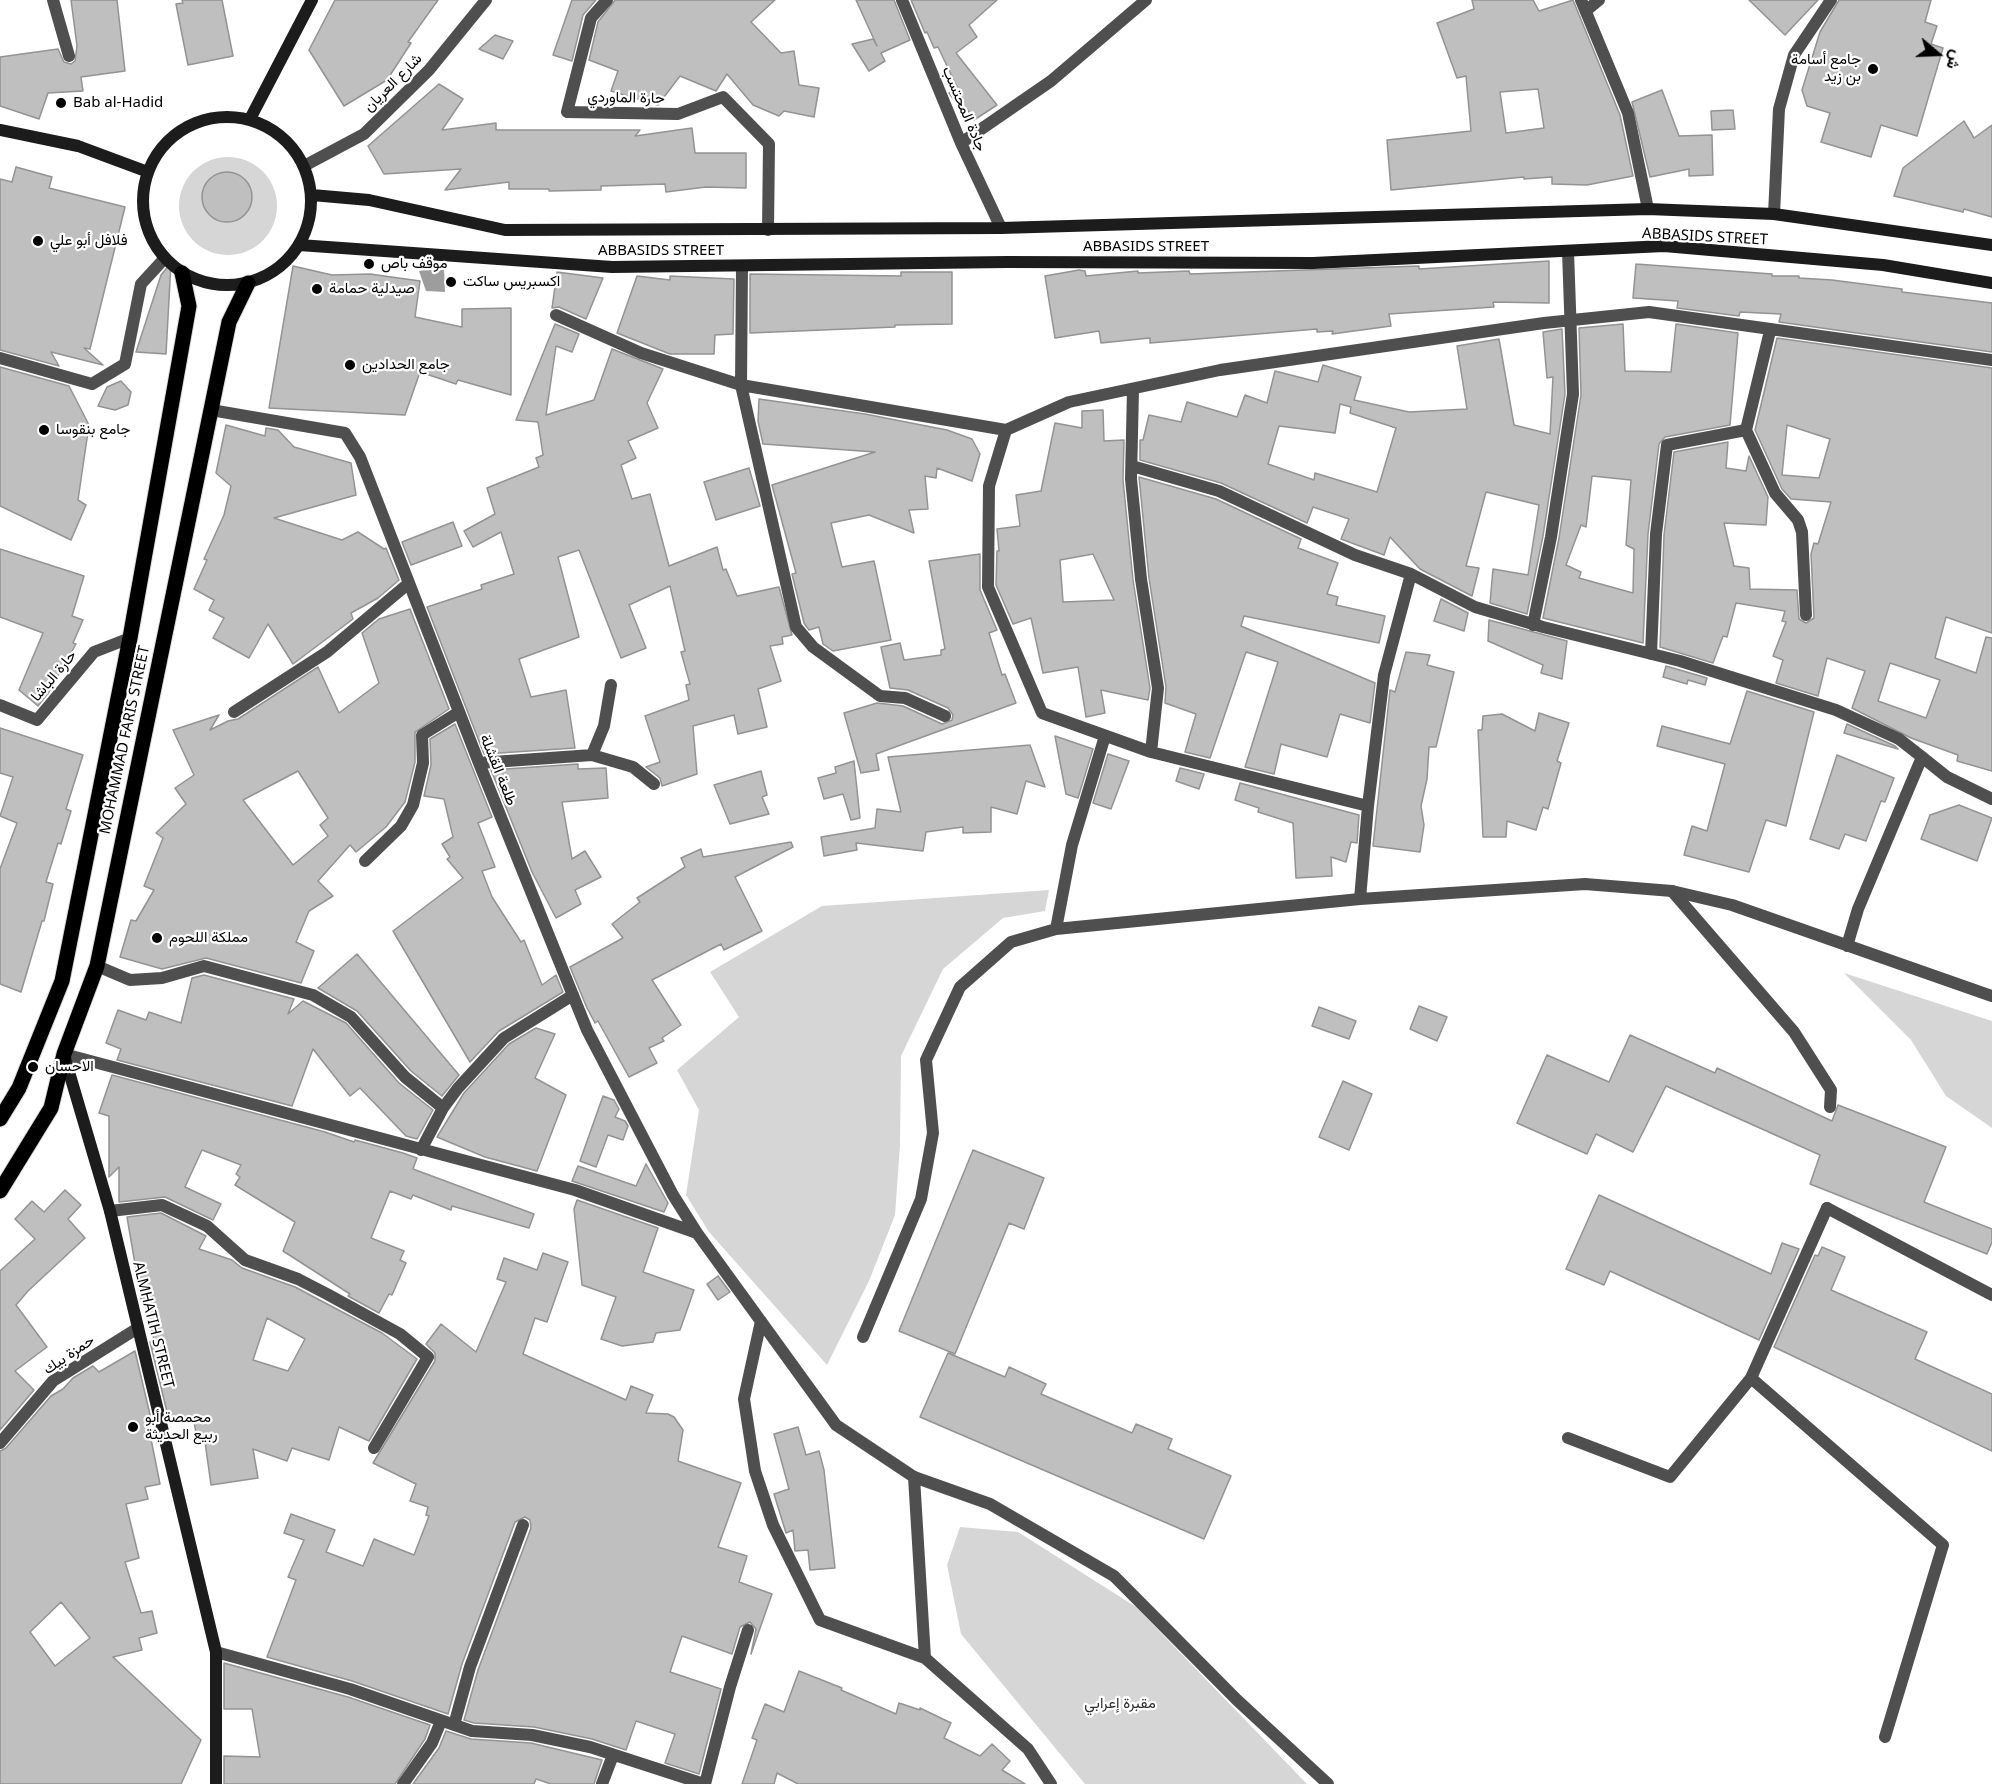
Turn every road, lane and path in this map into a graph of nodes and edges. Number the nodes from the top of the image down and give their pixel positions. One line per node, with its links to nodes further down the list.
1 (53, 0): 10 (street)
2 (312, 0): 11 (main road)
3 (486, 0): 14 (street, شارع العريان)
4 (607, 0): 20 (street, حارة الماوردي)
5 (902, 0): 13 (street, جادة المحتسب)
6 (1146, 0): 13 (street)
7 (1599, 0): 9 (street)
8 (1831, 0): 18 (street)
9 (1584, 5): 17 (street)
10 (69, 56)
11 (250, 119): 14 (main road); 15 (main road)
12 (0, 130): 15 (main road)
13 (961, 143): 19 (street, جادة المحتسب)
14 (304, 166): 16 (main road)
15 (148, 172): 24 (main road)
16 (312, 195): 20 (main road, ABBASIDS STREET); 21 (main road)
17 (1648, 209): 18 (main road, ABBASIDS STREET); 19 (main road, ABBASIDS STREET)
18 (1774, 214): 22 (main road, ABBASIDS STREET)
19 (1000, 228): 20 (main road, ABBASIDS STREET)
20 (768, 230)
21 (299, 245): 25 (main road, ABBASIDS STREET); 27 (main road)
22 (1992, 245)
23 (1568, 251): 25 (main road, ABBASIDS STREET); 28 (main road, ABBASIDS STREET); 30 (street)
24 (164, 259): 26 (main road); 32 (street)
25 (741, 266): 34 (street)
26 (182, 273): 27 (main road); 44 (main road, MOHAMMAD FARIS STREET)
27 (248, 283): 36 (main road, MOHAMMAD FARIS STREET)
28 (1992, 283)
29 (556, 315): 34 (street)
30 (1570, 320): 31 (street); 35 (street); 43 (street)
31 (1770, 331): 33 (street); 38 (street)
32 (0, 358)
33 (1992, 360)
34 (741, 385): 37 (street); 50 (street)
35 (1133, 389): 37 (street); 39 (street)
36 (210, 410): 41 (street, طلعة القشلة); 64 (main road, MOHAMMAD FARIS STREET)
37 (1006, 430): 51 (street)
38 (1746, 430): 42 (street); 45 (street)
39 (1132, 465): 40 (street); 52 (street)
40 (1411, 573): 43 (street); 58 (street)
41 (409, 583): 48 (street); 49 (street, طلعة القشلة)
42 (1806, 615)
43 (1533, 625): 45 (street)
44 (130, 638): 47 (street, حارة الباشا); 70 (main road, MOHAMMAD FARIS STREET)
45 (1651, 654): 54 (street)
46 (611, 685): 53 (street)
47 (0, 705)
48 (234, 712)
49 (459, 712): 55 (street, طلعة القشلة); 59 (street)
50 (945, 716)
51 (1106, 736): 52 (street); 62 (street)
52 (1150, 752): 58 (street)
53 (592, 755): 55 (street); 56 (street)
54 (1922, 757): 57 (street); 63 (street)
55 (479, 763): 65 (street, طلعة القشلة)
56 (654, 784)
57 (1992, 799)
58 (1368, 806): 61 (street)
59 (365, 861)
60 (1672, 891): 61 (street); 63 (street); 68 (street)
61 (1360, 899): 62 (street)
62 (1056, 929): 78 (street)
63 (1847, 946): 66 (street)
64 (97, 966): 67 (main road, MOHAMMAD FARIS STREET); 69 (street)
65 (573, 995): 69 (street); 74 (street, طلعة القشلة)
66 (1992, 996)
67 (64, 1054): 71 (street); 72 (main road, MOHAMMAD FARIS STREET); 73 (main road, ALMHATIH STREET)
68 (1830, 1107)
69 (444, 1108): 71 (street)
70 (0, 1119)
71 (422, 1150): 74 (street)
72 (0, 1191)
73 (110, 1211): 77 (main road, ALMHATIH STREET); 82 (street)
74 (697, 1233): 76 (street, طلعة القشلة)
75 (1992, 1295): 79 (street)
76 (761, 1321): 83 (street, طلعة القشلة); 87 (street)
77 (138, 1328): 81 (street, حمزة بيك); 86 (main road, ALMHATIH STREET)
78 (863, 1337)
79 (1751, 1378): 80 (street); 90 (street)
80 (1568, 1438)
81 (0, 1443)
82 (374, 1448)
83 (914, 1477): 87 (street); 97 (street, طلعة القشلة)
84 (523, 1525): 89 (street)
85 (748, 1630): 95 (street)
86 (216, 1652): 88 (street); 92 (main road, ALMHATIH STREET)
87 (926, 1658): 96 (street)
88 (441, 1721): 89 (street); 93 (street)
89 (454, 1725): 91 (street)
90 (1885, 1737)
91 (613, 1755): 94 (street); 95 (street)
92 (216, 1784)
93 (403, 1784)
94 (602, 1784)
95 (704, 1784)
96 (1051, 1784)
97 (1328, 1784)

